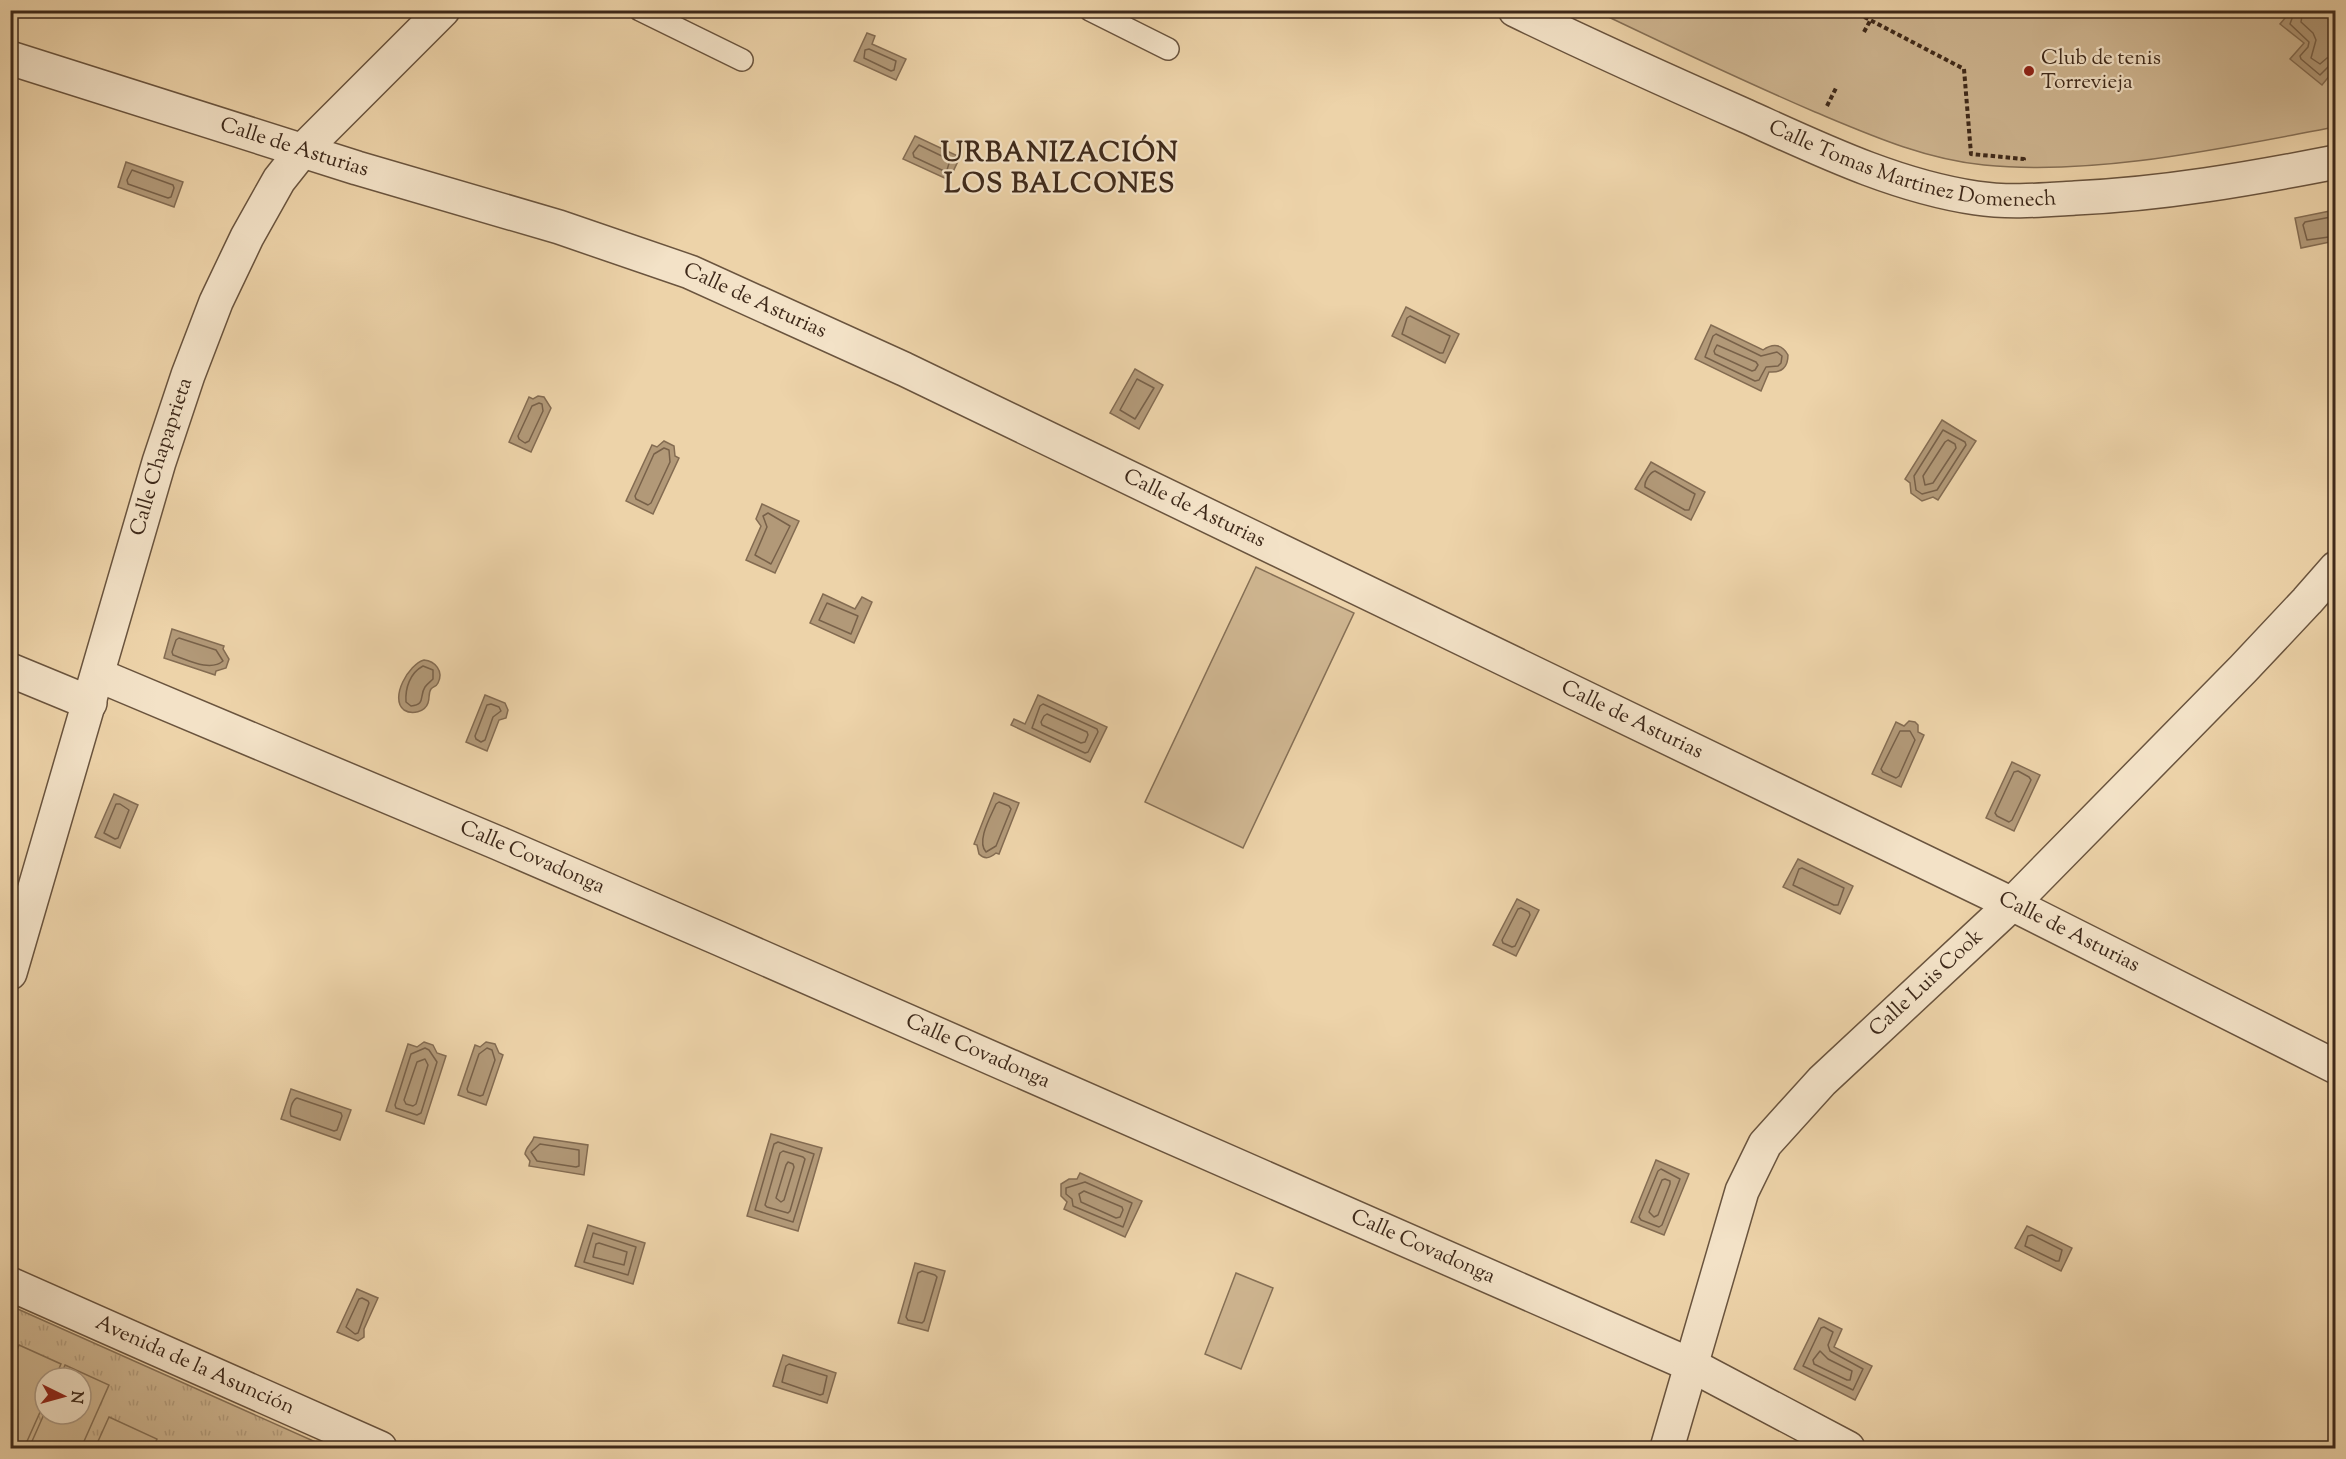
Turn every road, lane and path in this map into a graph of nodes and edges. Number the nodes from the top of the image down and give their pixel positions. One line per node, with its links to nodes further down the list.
1 (443, 10): 13 (street, Calle Chapaprieta)
2 (640, 10): 10 (lane)
3 (1090, 10): 8 (lane)
4 (1515, 10): 14 (street, Calle Tomas Martinez Domenech)
5 (1851, 10): 6 (path)
6 (1870, 21): 7 (path); 15 (path)
7 (1864, 32)
8 (1168, 49)
9 (10, 58): 13 (street, Calle de Asturias)
10 (742, 60)
11 (1836, 88): 12 (path)
12 (1827, 106)
13 (302, 151): 18 (street, Calle Chapaprieta); 19 (street, Calle de Asturias)
14 (2336, 162)
15 (2023, 168)
16 (2336, 568): 19 (street, Calle Luis Cook)
17 (10, 670): 18 (street, Calle Covadonga)
18 (94, 689): 20 (street, Calle Chapaprieta); 23 (street, Calle Covadonga)
19 (2012, 904): 21 (street, Calle de Asturias); 23 (street, Calle Luis Cook)
20 (10, 973)
21 (2336, 1067)
22 (10, 1284): 24 (street, Avenida de la Asunción)
23 (1691, 1365): 25 (street, Calle Luis Cook); 26 (street, Calle Covadonga)
24 (380, 1449)
25 (1667, 1449)
26 (1848, 1449)

